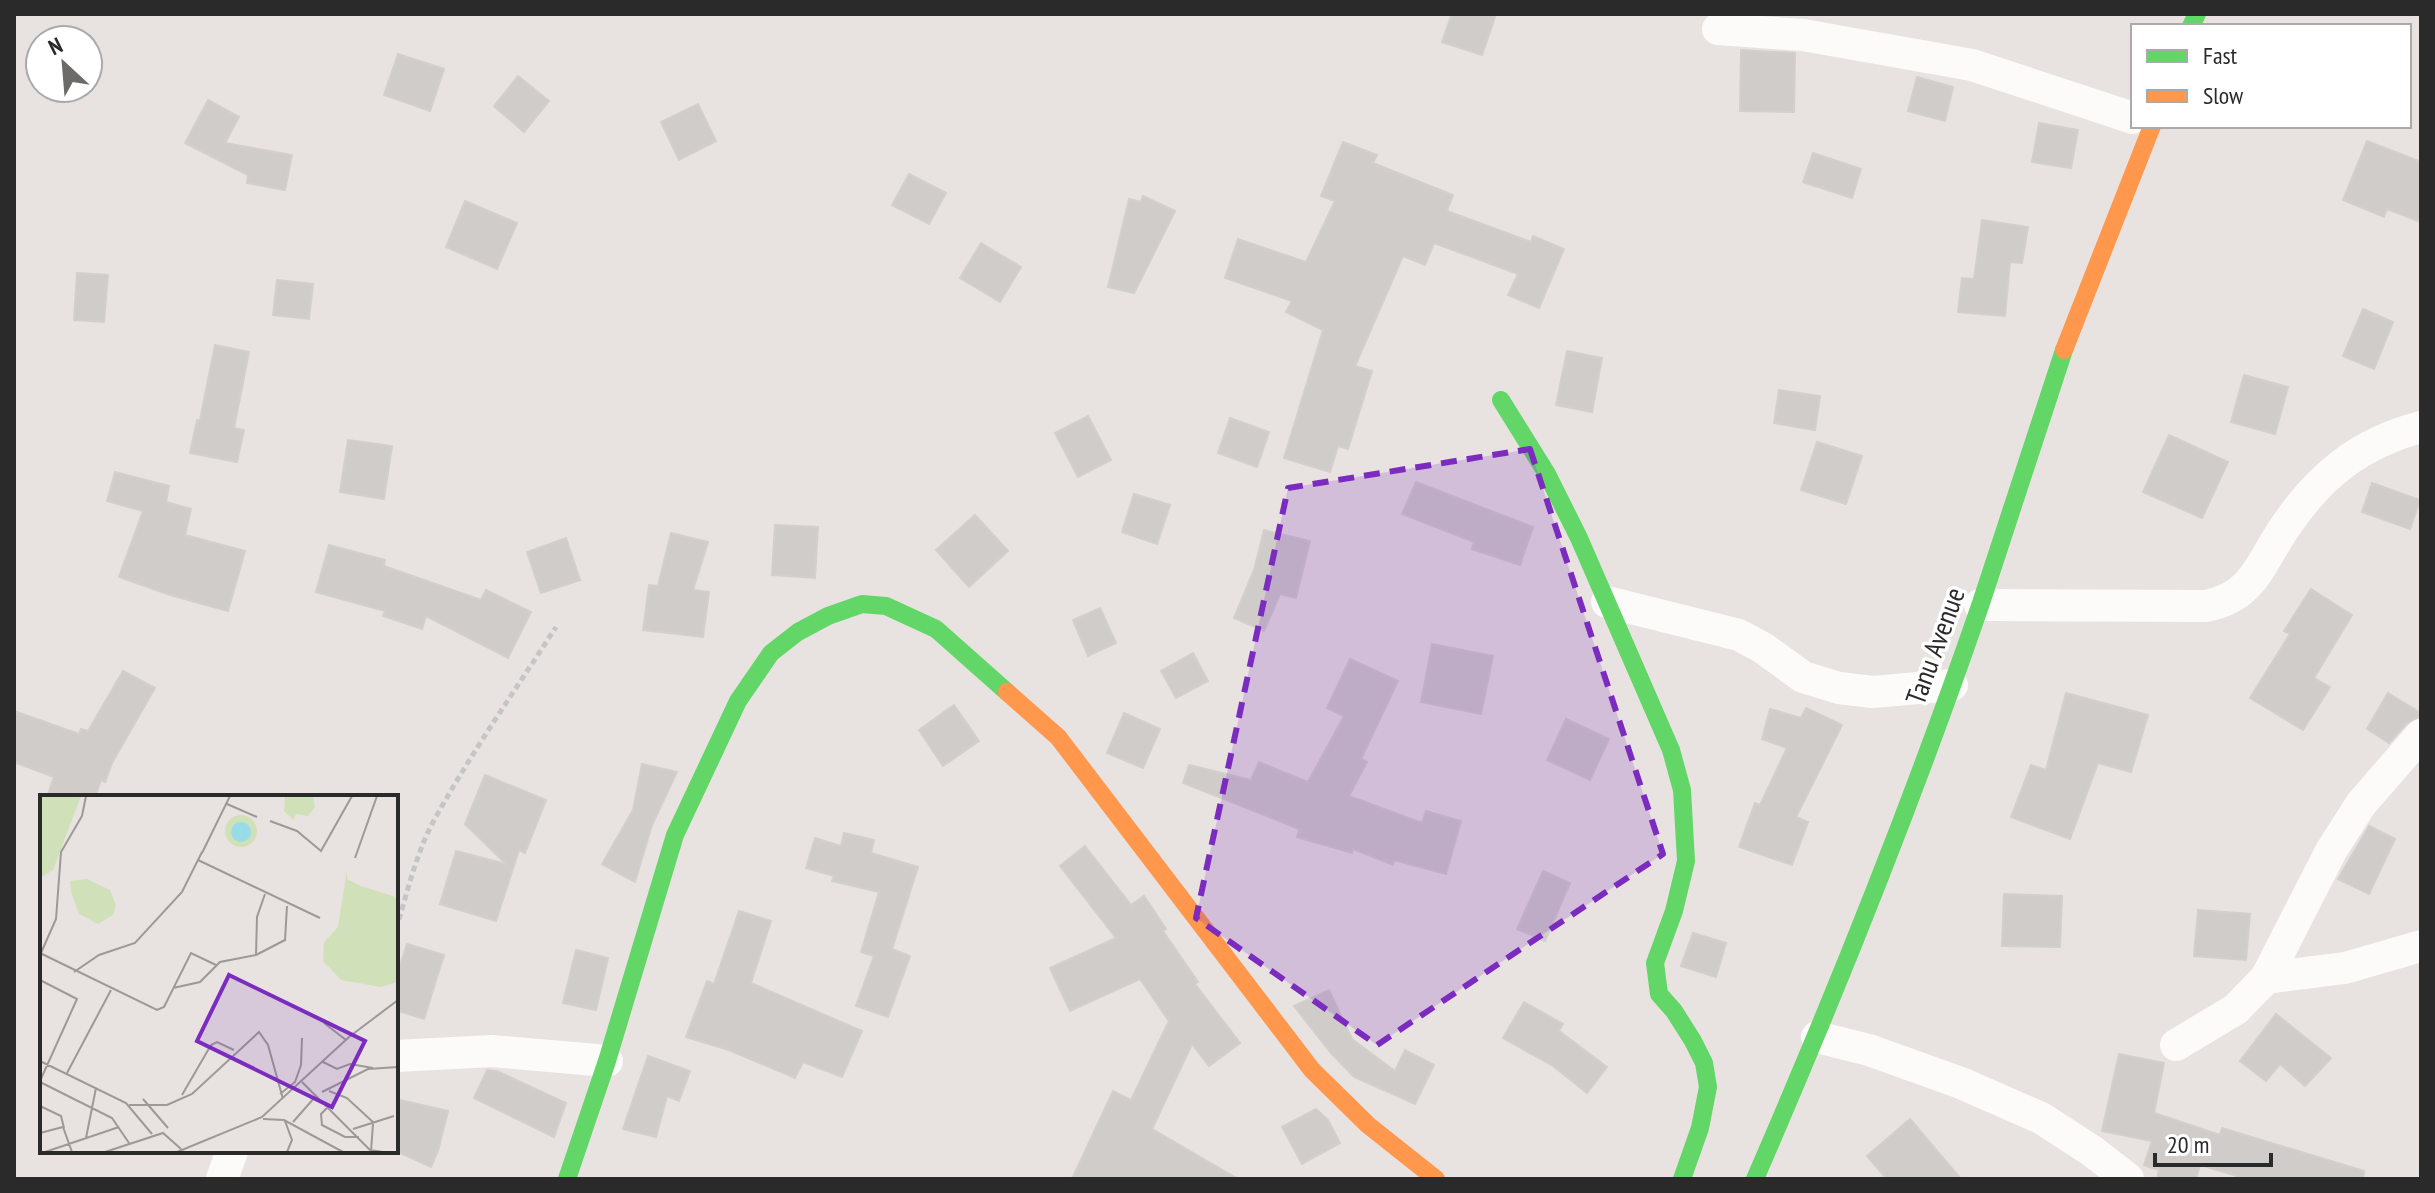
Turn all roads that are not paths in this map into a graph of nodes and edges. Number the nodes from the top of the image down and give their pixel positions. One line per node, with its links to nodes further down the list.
1 (1718, 29): 2 (street)
2 (2131, 117)
3 (2151, 128): 7 (street, Tanu Avenue)
4 (1501, 400): 6 (street)
5 (2421, 427): 7 (street)
6 (1607, 602): 8 (street); 21 (street)
7 (1980, 605): 8 (street, Tanu Avenue)
8 (1952, 685): 12 (street, Tanu Avenue)
9 (2421, 735): 11 (street)
10 (2421, 946): 11 (street)
11 (2266, 978): 13 (street)
12 (1817, 1037): 17 (street); 22 (street, Tanu Avenue)
13 (2176, 1045)
14 (398, 1056): 15 (street)
15 (607, 1061): 19 (street); 20 (street)
16 (231, 1153): 18 (street)
17 (2113, 1174)
18 (222, 1179)
19 (567, 1179)
20 (1436, 1179)
21 (1682, 1179)
22 (1755, 1179)

